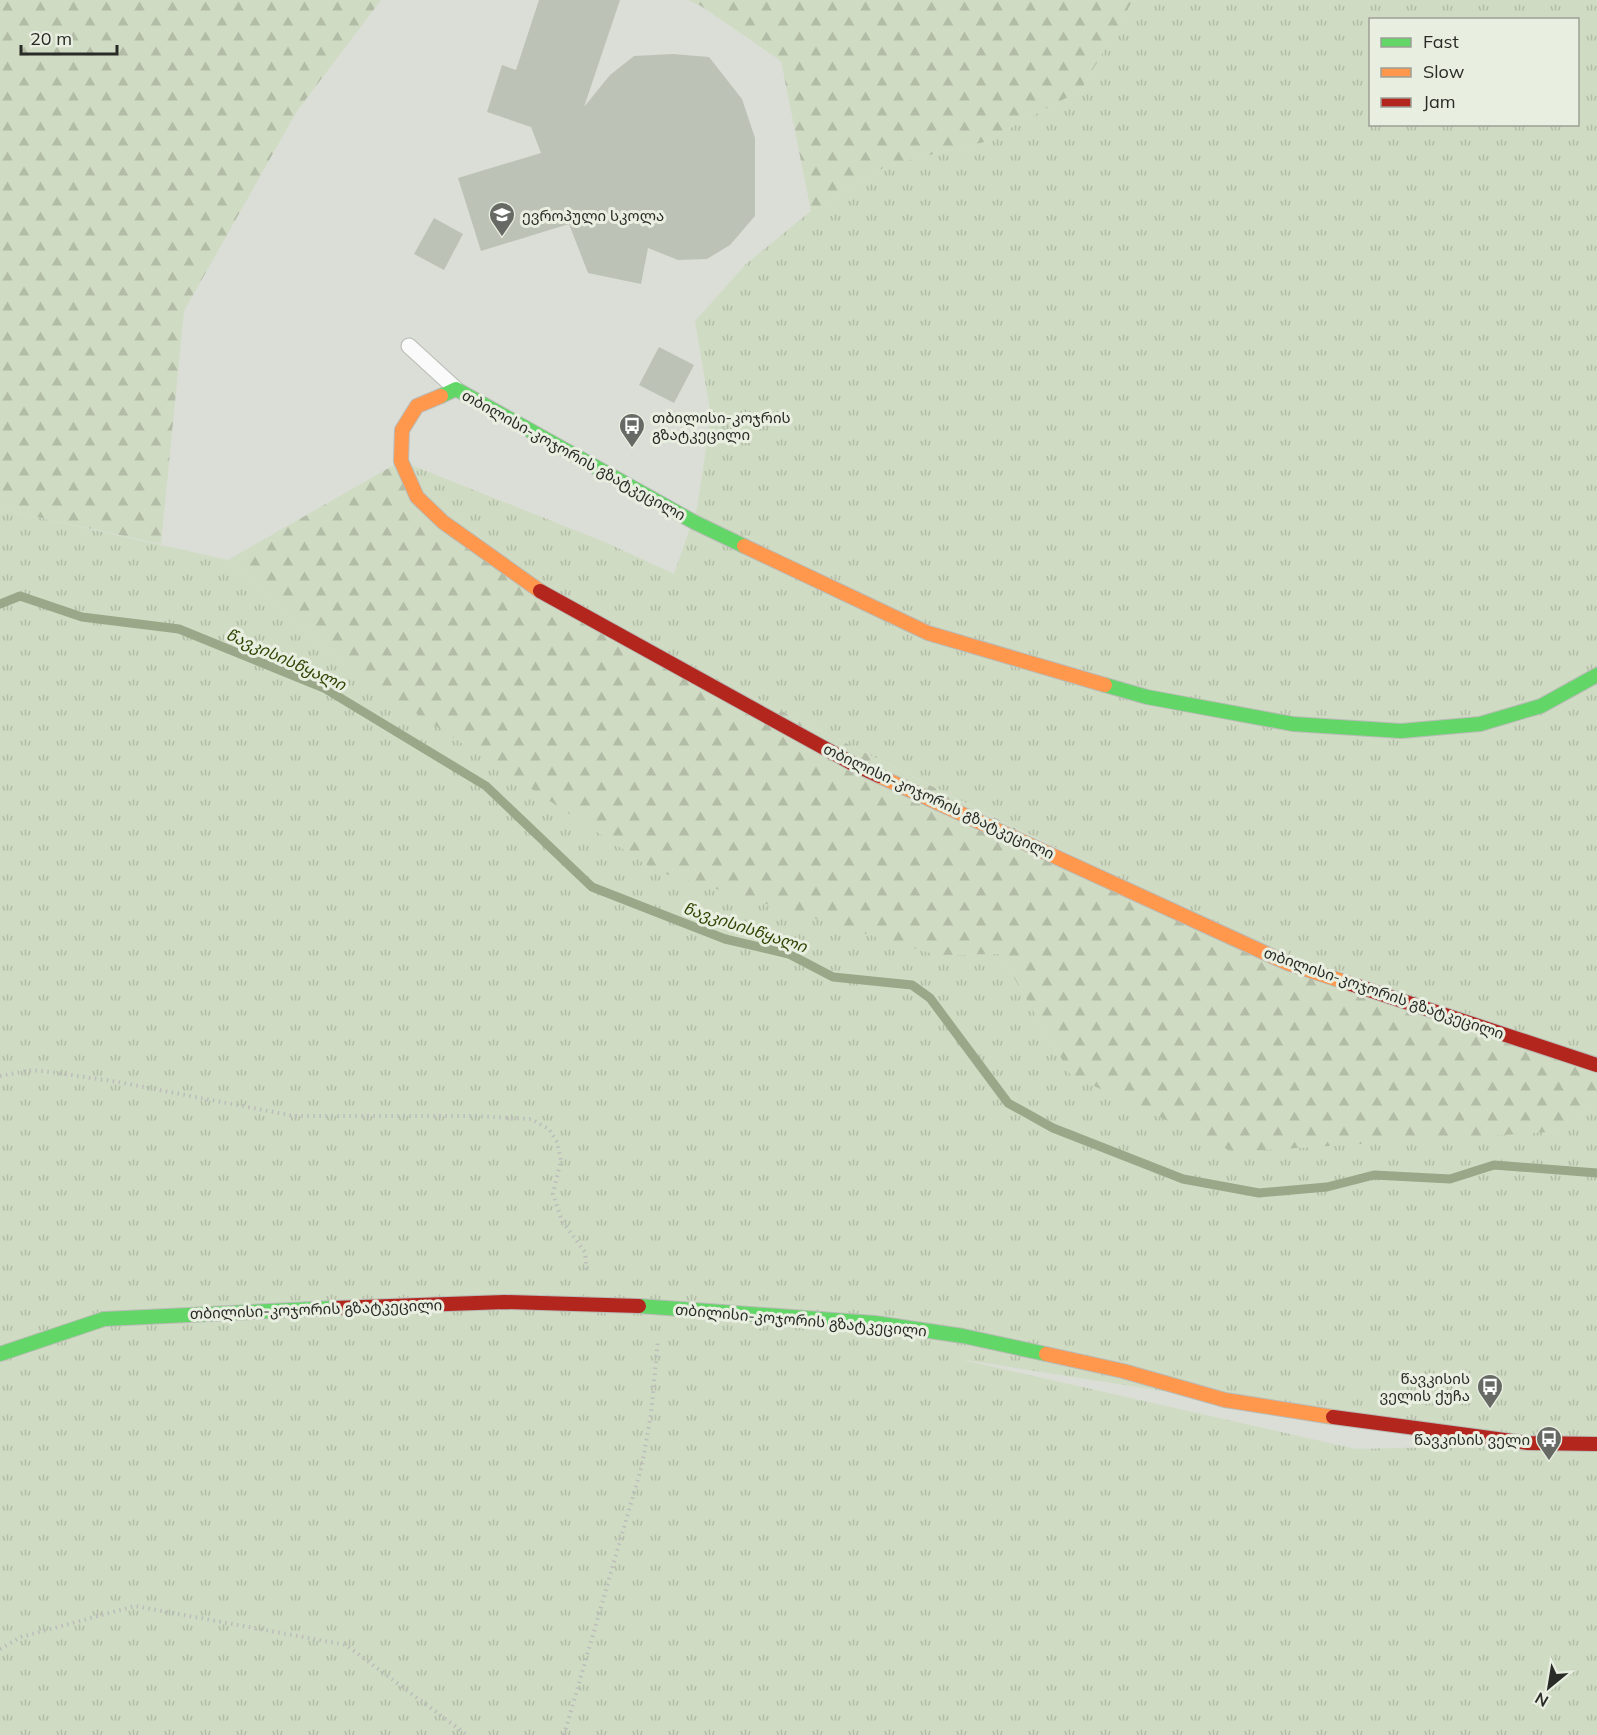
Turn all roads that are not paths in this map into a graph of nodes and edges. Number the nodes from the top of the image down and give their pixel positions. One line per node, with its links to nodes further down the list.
1 (408, 346): 2 (lane)
2 (456, 389): 3 (main road, თბილისი-კოჯორის გზატკეცილი); 4 (main road, თბილისი-კოჯორის გზატკეცილი)
3 (1597, 675)
4 (1597, 1065)
5 (0, 1354): 6 (main road, თბილისი-კოჯორის გზატკეცილი)
6 (1597, 1444)

